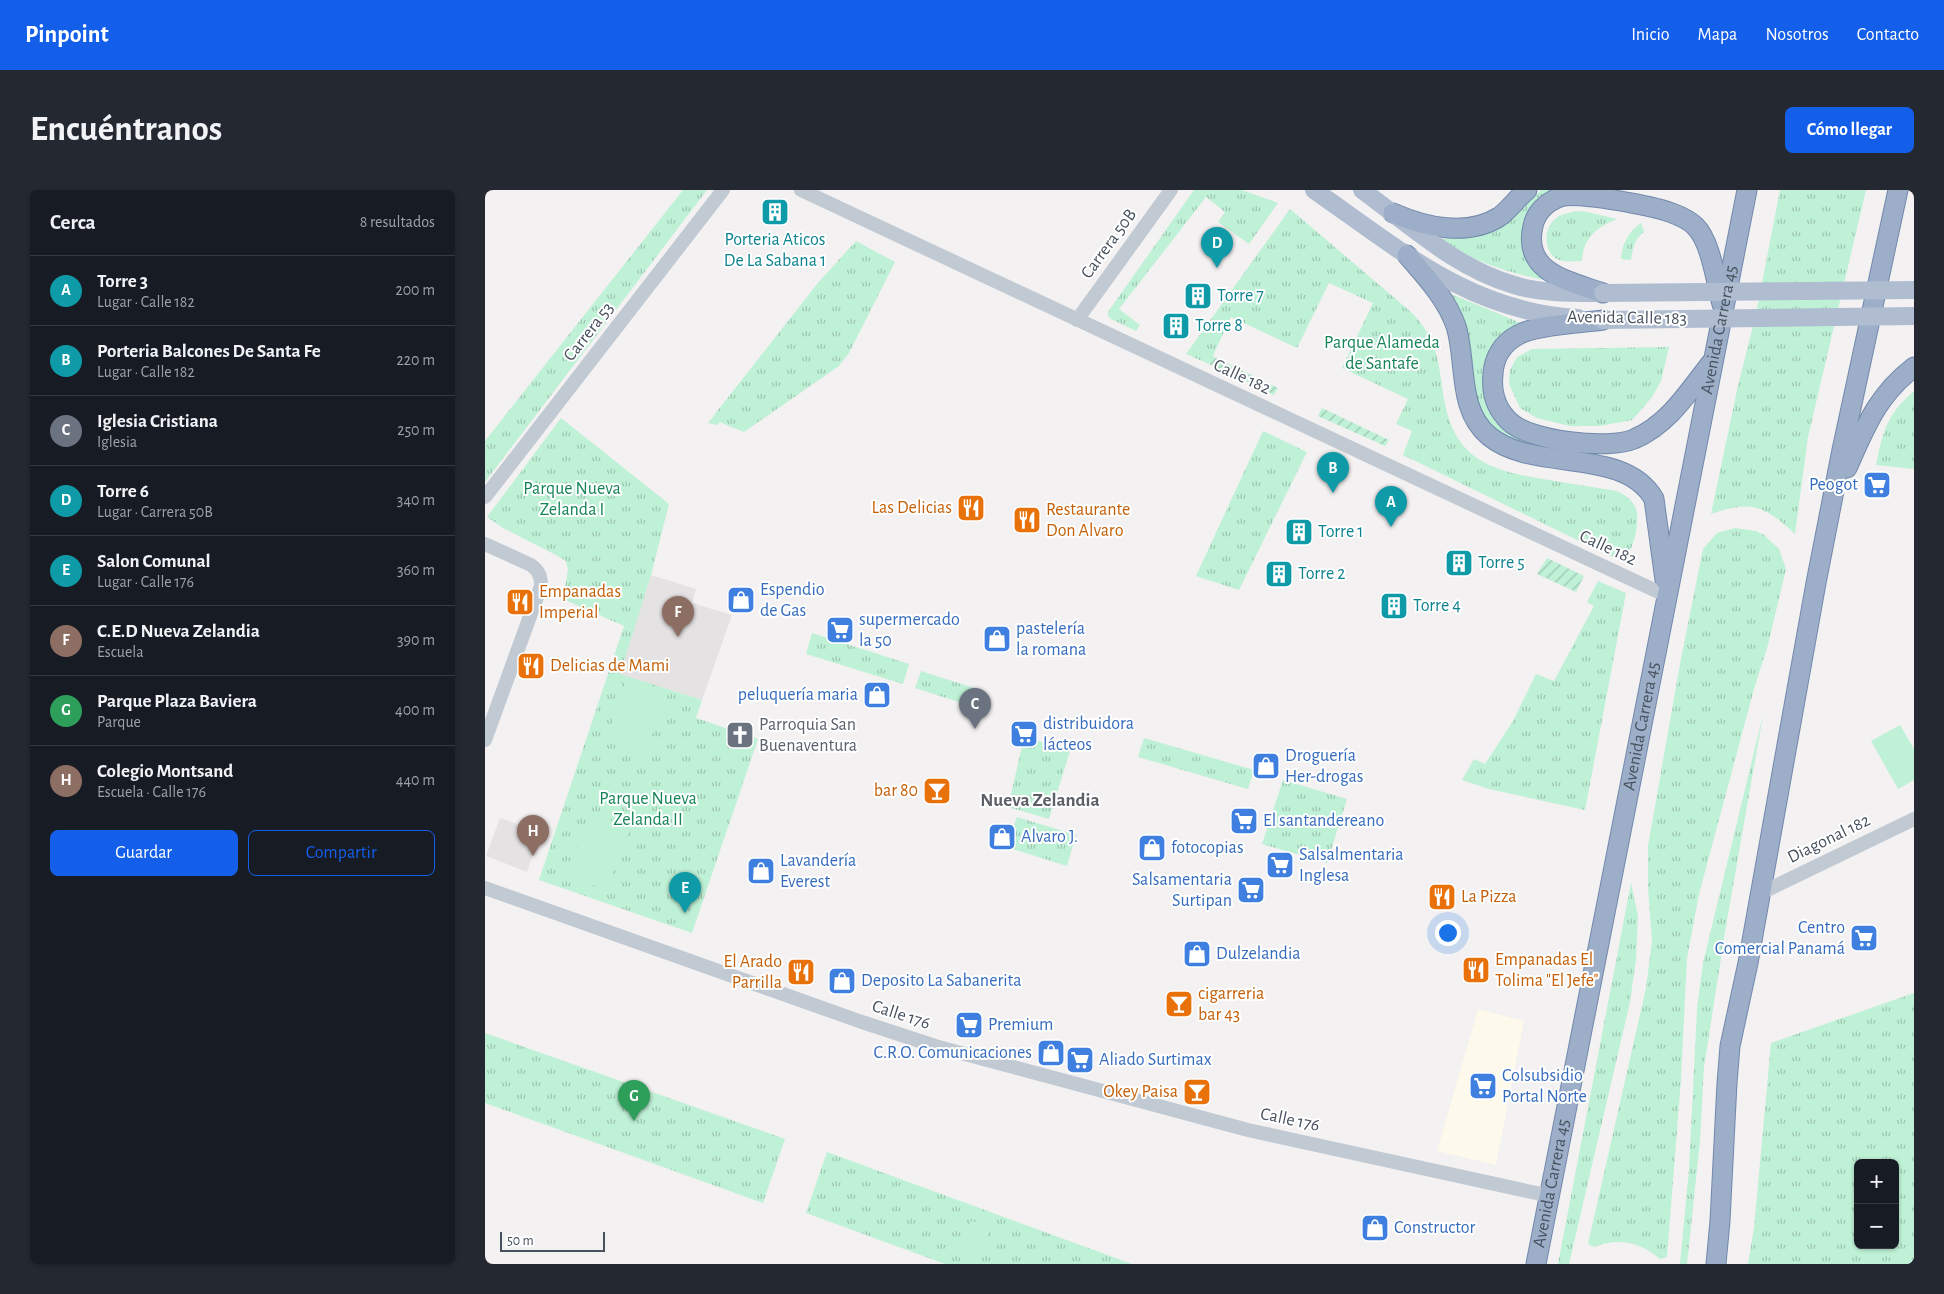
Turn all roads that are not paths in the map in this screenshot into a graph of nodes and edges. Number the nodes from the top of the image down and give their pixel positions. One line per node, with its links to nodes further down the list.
1 (723, 190): 19 (street, Carrera 53)
2 (801, 190): 15 (street, Calle 182)
3 (1171, 190): 15 (street, Carrera 50B)
4 (1314, 190): 10 (main road, Avenida Calle 183)
5 (1362, 190): 9 (main road, Avenida Calle 183)
6 (1527, 190): 9 (highway)
7 (1747, 190): 13 (highway, Avenida Carrera 45)
8 (1898, 190): 20 (highway)
9 (1393, 213): 12 (main road, Avenida Calle 183)
10 (1407, 255): 16 (main road, Avenida Calle 183); 22 (highway)
11 (1914, 290): 12 (main road, Avenida Calle 183, bridge)
12 (1603, 293): 13 (highway)
13 (1723, 311): 17 (highway, Avenida Carrera 45)
14 (1914, 316): 16 (main road, Avenida Calle 183, bridge)
15 (1077, 320): 22 (street, Calle 182)
16 (1603, 320): 17 (highway)
17 (1713, 360): 22 (highway, Avenida Carrera 45)
18 (1914, 367): 20 (highway)
19 (485, 497)
20 (1832, 501): 26 (highway)
21 (485, 544): 23 (street)
22 (1667, 596): 27 (highway, Avenida Carrera 45)
23 (485, 740)
24 (1914, 818): 26 (street, Diagonal 182)
25 (485, 888): 27 (street, Calle 176)
26 (1761, 893): 29 (highway)
27 (1550, 1196): 28 (highway, Avenida Carrera 45)
28 (1536, 1264)
29 (1716, 1264)

